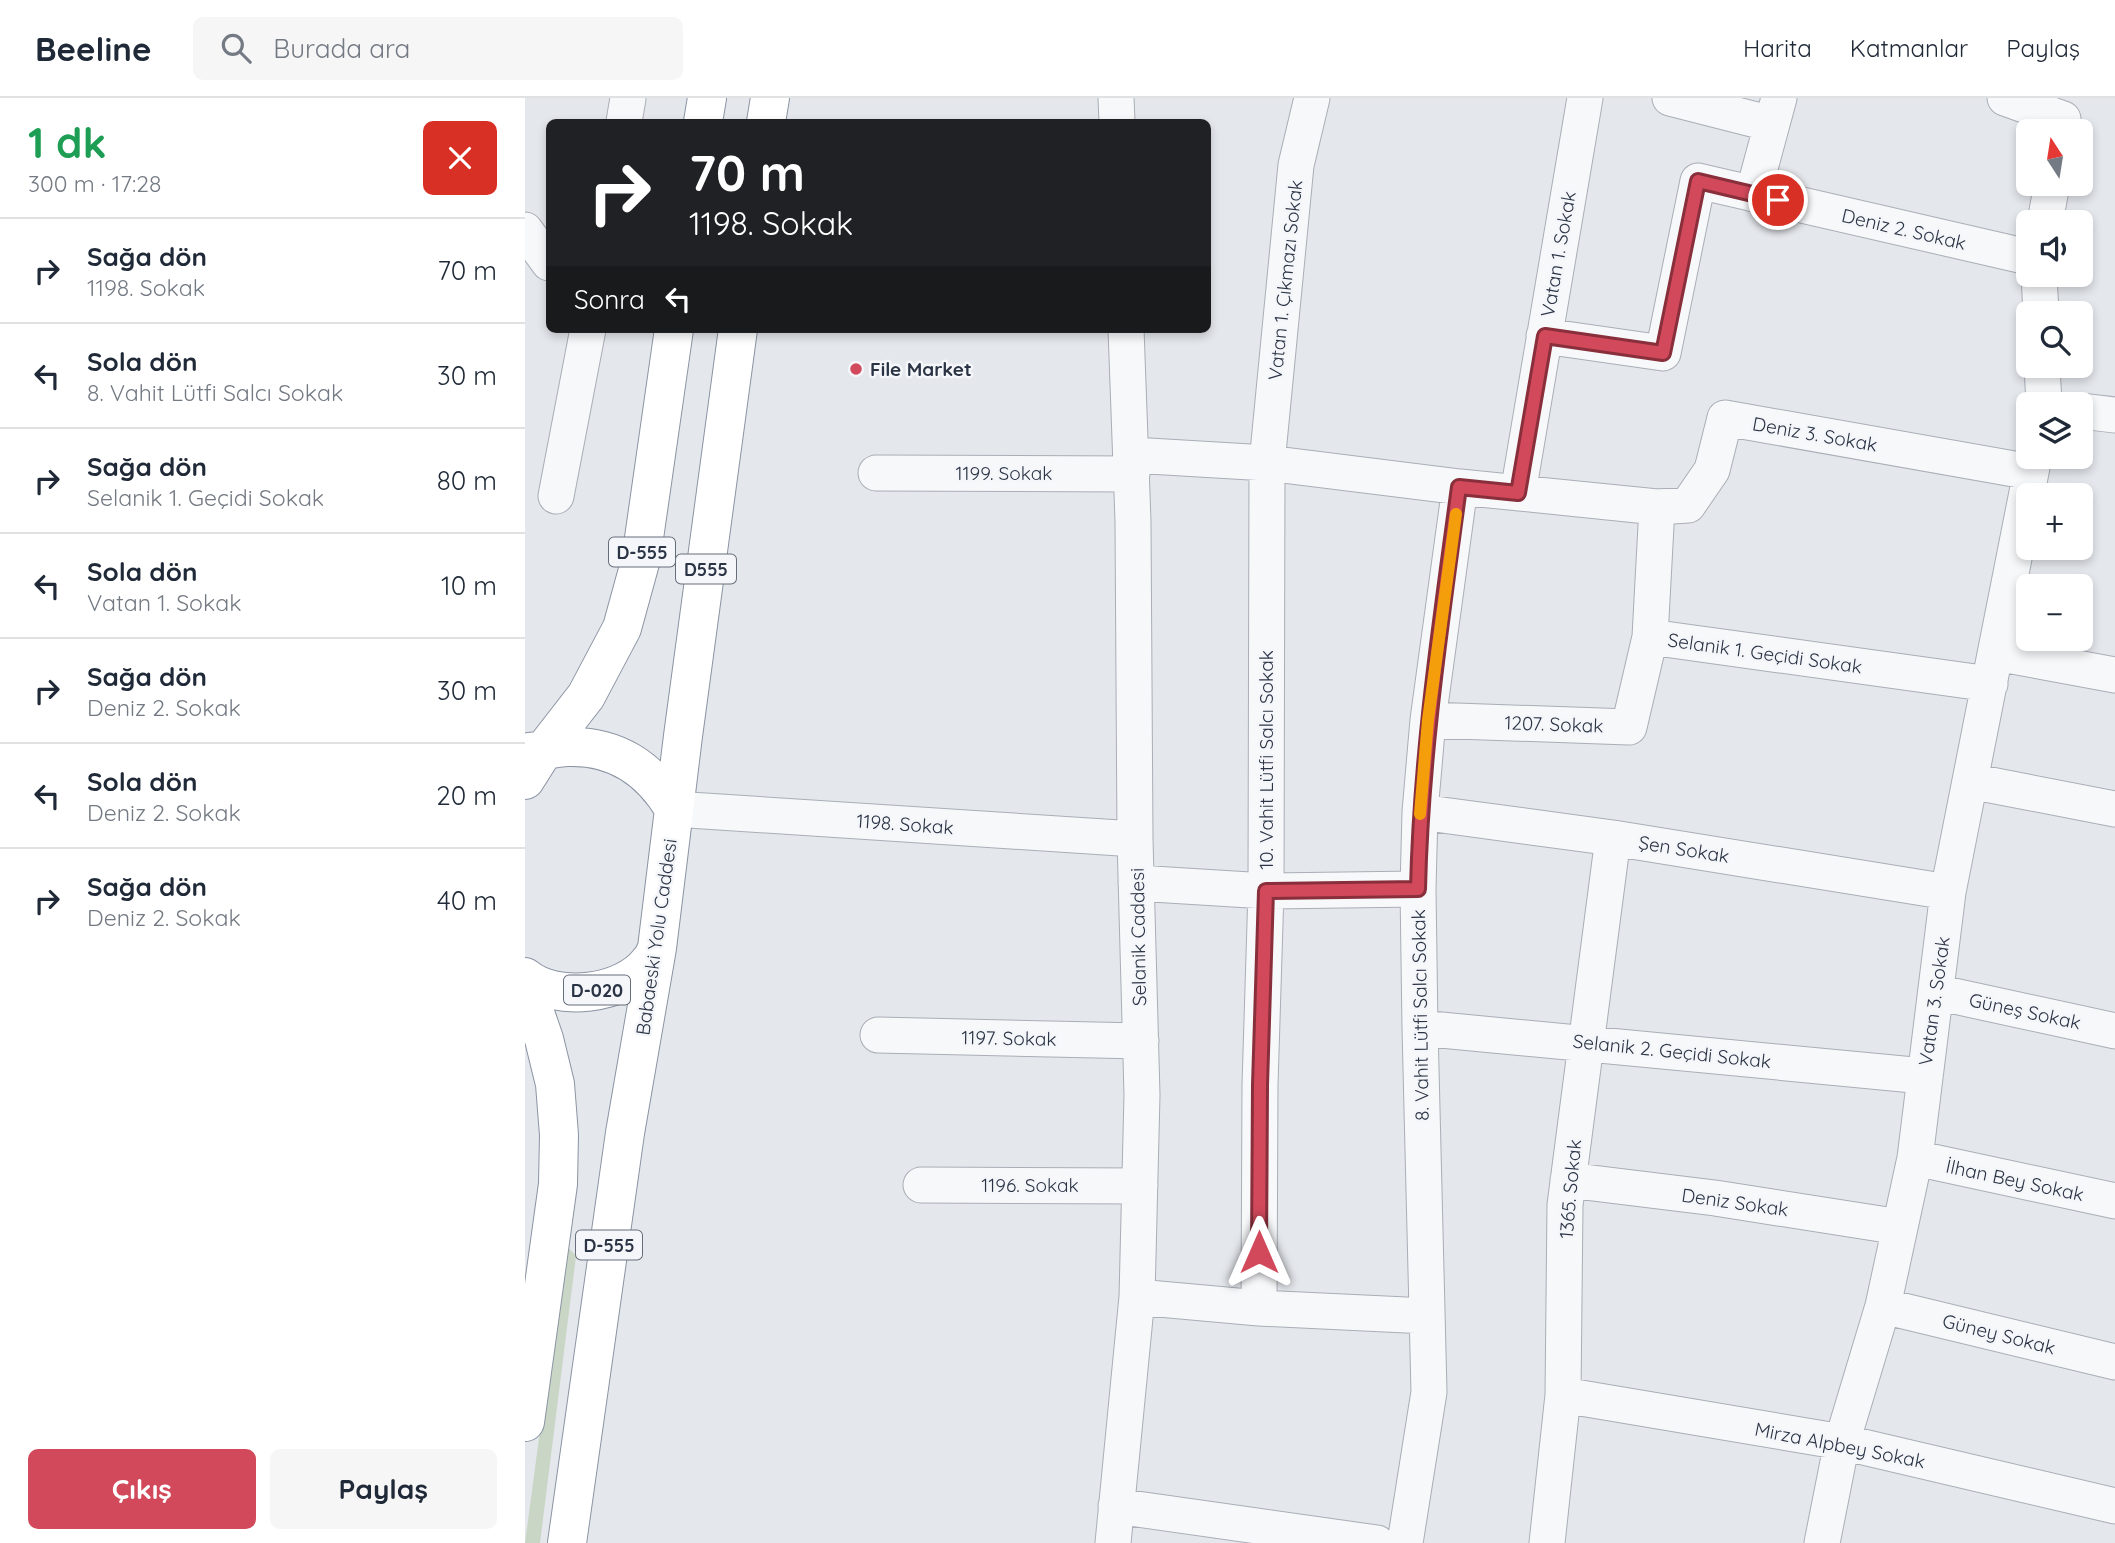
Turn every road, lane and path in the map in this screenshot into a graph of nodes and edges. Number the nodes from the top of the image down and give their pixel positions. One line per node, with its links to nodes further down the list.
1 (628, 98): 11 (street)
2 (707, 98): 12 (highway)
3 (770, 98): 13 (highway)
4 (1116, 98): 14 (street)
5 (1312, 98): 27 (street, Vatan 1. Çıkmazı Sokak)
6 (1585, 98): 23 (street, Vatan 1. Sokak)
7 (1670, 98): 9 (street)
8 (2005, 98): 10 (street)
9 (1776, 111): 15 (street)
10 (2064, 116)
11 (624, 119)
12 (704, 119)
13 (767, 119)
14 (1117, 119)
15 (1753, 194): 17 (street, Deniz 2. Sokak); 23 (street, Deniz 2. Sokak)
16 (525, 230): 18 (street)
17 (2016, 254)
18 (546, 259)
19 (587, 333): 33 (street)
20 (673, 333): 39 (highway, D-555)
21 (737, 333): 41 (highway, Babaeski Yolu Caddesi / D555)
22 (1126, 333): 28 (street, Selanik Caddesi)
23 (1545, 336): 32 (street, Vatan 1. Sokak)
24 (2093, 412): 25 (street)
25 (2115, 415)
26 (2016, 461): 34 (street, Deniz 3. Sokak)
27 (1267, 463): 28 (street); 31 (street); 48 (street, 10. Vahit Lütfi Salcı Sokak)
28 (1132, 464): 30 (street, 1199. Sokak); 45 (street, Selanik Caddesi)
29 (2032, 469): 36 (street, Vatan 3. Sokak)
30 (876, 473)
31 (1459, 487): 32 (street); 38 (street, 8. Vahit Lütfi Salcı Sokak)
32 (1518, 493): 34 (street)
33 (556, 496)
34 (1657, 507): 35 (street, Selanik 1. Geçidi Sokak)
35 (1650, 637): 36 (street, Selanik 1. Geçidi Sokak); 38 (street, 1207. Sokak)
36 (1993, 669): 37 (street, Selanik 1. Geçidi Sokak); 40 (street, Vatan 3. Sokak)
37 (2115, 675)
38 (1428, 720): 43 (street, 8. Vahit Lütfi Salcı Sokak)
39 (531, 761): 41 (highway)
40 (1971, 781): 42 (street); 49 (street, Vatan 3. Sokak)
41 (674, 809): 45 (street, 1198. Sokak); 50 (highway, Babaeski Yolu Caddesi / D-555)
42 (2115, 809)
43 (1420, 812): 44 (street, Şen Sokak); 47 (street, 8. Vahit Lütfi Salcı Sokak)
44 (1613, 838): 49 (street, Şen Sokak); 58 (street, 1365. Sokak)
45 (1135, 839): 46 (street, Selanik Caddesi)
46 (1136, 883): 48 (street); 57 (street, Selanik Caddesi)
47 (1418, 889): 48 (street); 54 (street, 8. Vahit Lütfi Salcı Sokak)
48 (1266, 891): 68 (street, 10. Vahit Lütfi Salcı Sokak)
49 (1948, 891): 53 (street, Vatan 3. Sokak)
50 (657, 948): 51 (highway, D-020); 76 (highway, Babaeski Yolu Caddesi / D-555)
51 (525, 977)
52 (525, 984): 72 (highway, D-555)
53 (1936, 992): 55 (street, Güneş Sokak); 59 (street, Vatan 3. Sokak)
54 (1420, 1028): 58 (street, Selanik 2. Geçidi Sokak); 69 (street, 8. Vahit Lütfi Salcı Sokak)
55 (2115, 1031)
56 (878, 1035): 57 (street, 1197. Sokak)
57 (1140, 1041): 63 (street, Selanik Caddesi)
58 (1585, 1042): 59 (street, Selanik 2. Geçidi Sokak); 61 (street, 1365. Sokak)
59 (1923, 1076): 60 (street, Vatan 3. Sokak)
60 (1915, 1158): 64 (street, İlhan Bey Sokak); 65 (street, Vatan 3. Sokak)
61 (1568, 1180): 65 (street, Deniz Sokak); 71 (street, 1365. Sokak)
62 (921, 1185): 63 (street, 1196. Sokak)
63 (1140, 1186): 66 (street, Selanik Caddesi)
64 (2115, 1201)
65 (1901, 1227): 67 (street, Vatan 3. Sokak)
66 (1137, 1297): 68 (street); 74 (street, Selanik Caddesi)
67 (1883, 1306): 70 (street, Güney Sokak); 73 (street, Vatan 3. Sokak)
68 (1259, 1308): 69 (street)
69 (1427, 1315): 79 (street, 8. Vahit Lütfi Salcı Sokak)
70 (2115, 1362)
71 (1563, 1395): 73 (street, Mirza Alpbey Sokak); 80 (street, 1365. Sokak)
72 (525, 1422)
73 (1842, 1442): 75 (street, Mirza Alpbey Sokak); 81 (street, Vatan 3. Sokak)
74 (1117, 1506): 77 (street, Selanik Caddesi); 78 (street)
75 (2115, 1506)
76 (567, 1543)
77 (1113, 1543)
78 (1377, 1543)
79 (1405, 1543)
80 (1548, 1543)
81 (1822, 1543)

